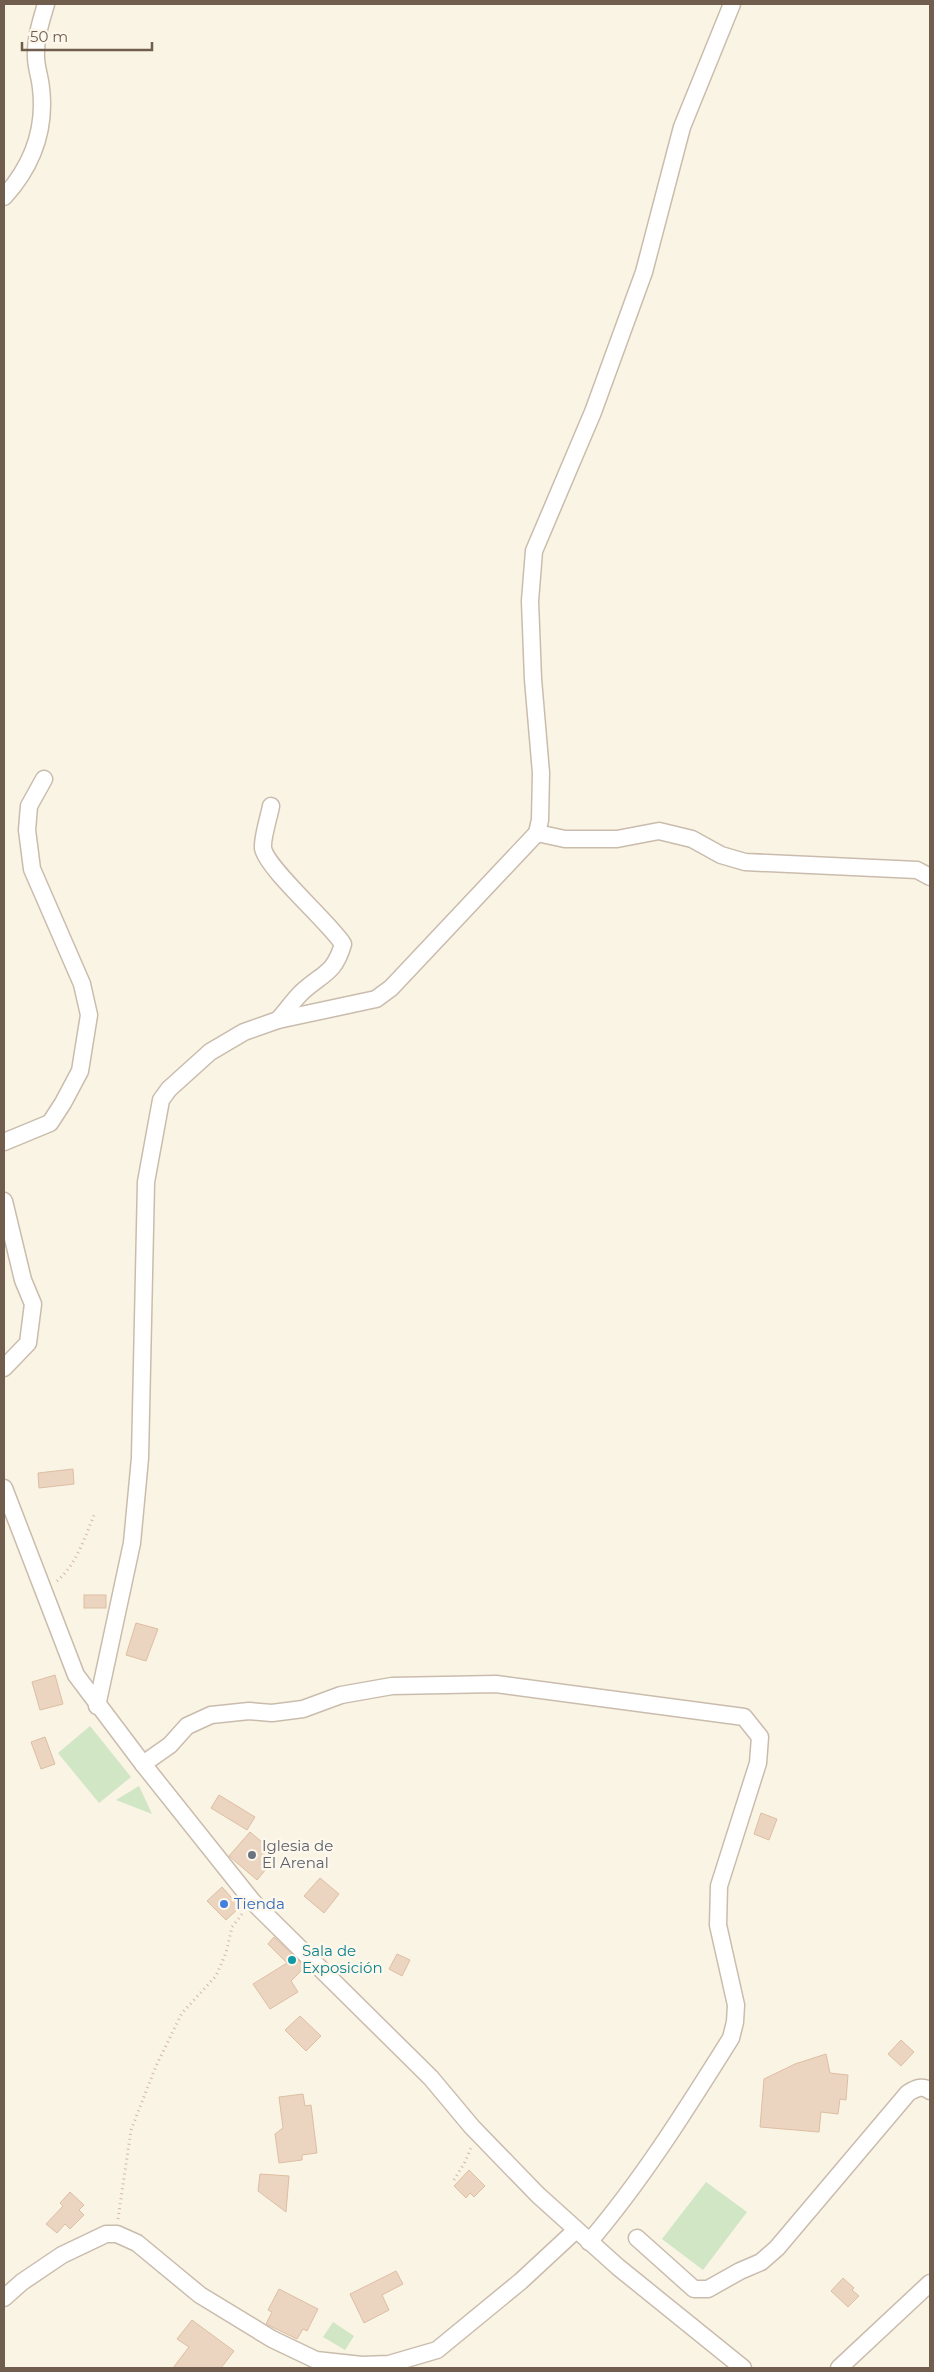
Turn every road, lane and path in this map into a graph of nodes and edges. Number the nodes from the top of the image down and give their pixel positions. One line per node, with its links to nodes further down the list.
1 (46, 4): 3 (street)
2 (732, 4): 6 (street)
3 (4, 197)
4 (44, 778): 9 (street)
5 (271, 806): 8 (street)
6 (537, 833): 7 (street); 8 (street)
7 (930, 877)
8 (278, 1020): 15 (street)
9 (4, 1142)
10 (4, 1201): 11 (street)
11 (4, 1368)
12 (4, 1488): 14 (street)
13 (95, 1513): 14 (path)
14 (44, 1594): 15 (street)
15 (97, 1706): 16 (street)
16 (143, 1764): 17 (street); 24 (street)
17 (253, 1902): 19 (street); 22 (path)
18 (930, 2091): 23 (street)
19 (472, 2127): 20 (path); 21 (street)
20 (454, 2180)
21 (576, 2230): 22 (street); 24 (street)
22 (117, 2234): 26 (street)
23 (637, 2238)
24 (589, 2242): 27 (street)
25 (930, 2283): 28 (street)
26 (4, 2298)
27 (743, 2368)
28 (839, 2368)

